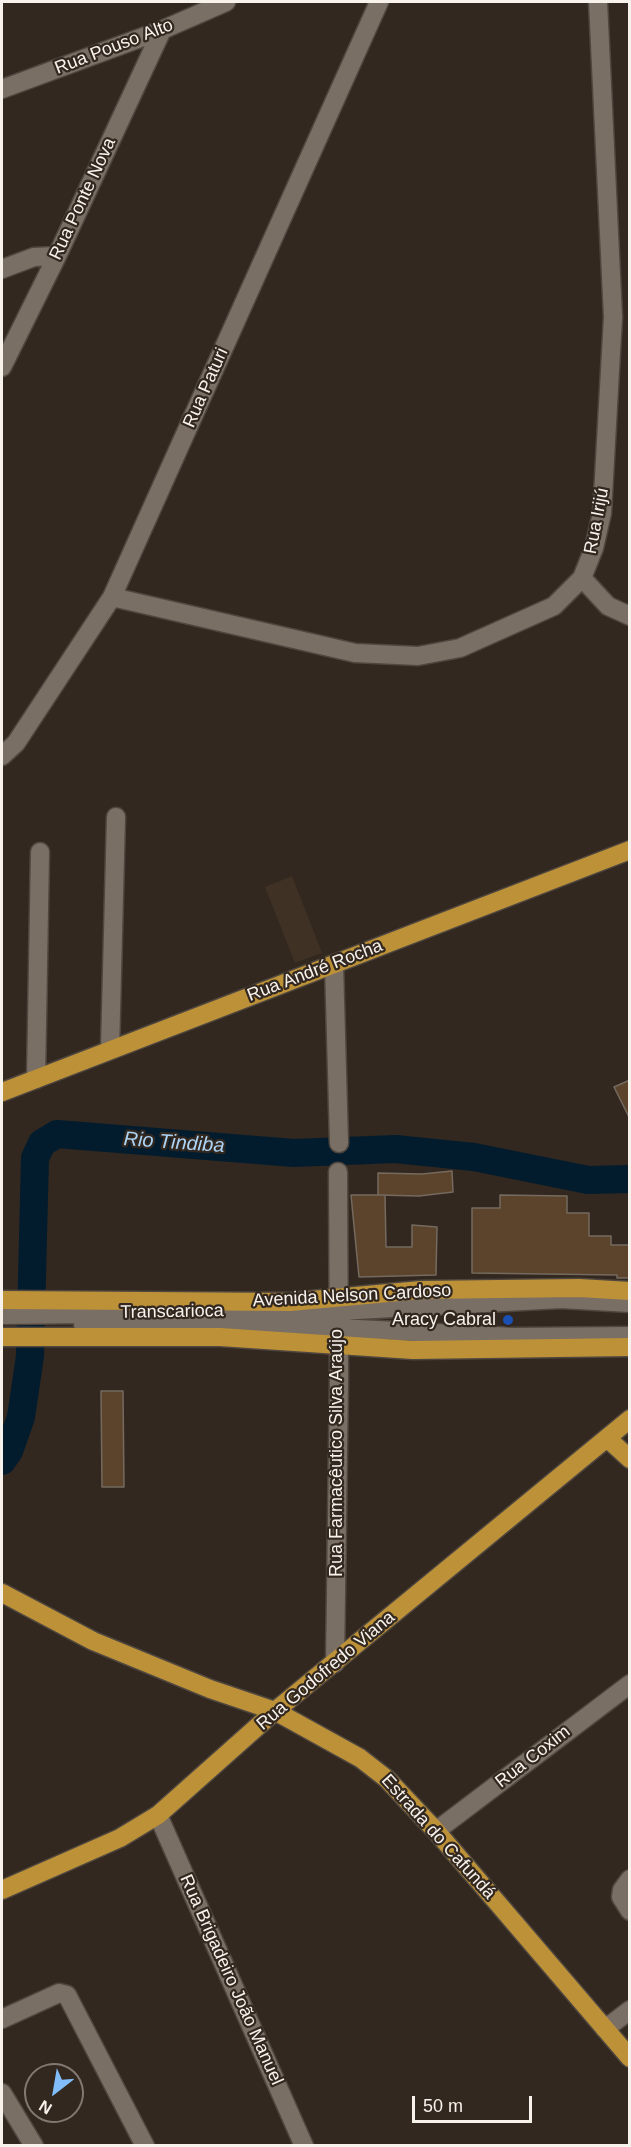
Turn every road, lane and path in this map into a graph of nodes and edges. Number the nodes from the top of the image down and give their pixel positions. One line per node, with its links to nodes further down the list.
1 (226, 2): 4 (street, Rua Pouso Alto)
2 (379, 2): 10 (street, Rua Paturi)
3 (598, 2): 9 (street, Rua Irijú)
4 (162, 30): 5 (street, Rua Pouso Alto); 6 (street, Rua Ponte Nova)
5 (2, 89)
6 (57, 256): 7 (street); 8 (street, Rua Ponte Nova)
7 (2, 269)
8 (2, 367)
9 (582, 578): 10 (street, Rua Irijú); 11 (street)
10 (112, 597): 12 (street, Rua Paturi)
11 (630, 616)
12 (2, 756)
13 (116, 816): 17 (street)
14 (630, 850): 16 (main road, Rua André Rocha)
15 (40, 852): 18 (street)
16 (334, 964): 17 (main road, Rua André Rocha); 20 (street)
17 (110, 1050): 18 (main road, Rua André Rocha)
18 (36, 1079): 19 (main road, Rua André Rocha)
19 (2, 1092)
20 (339, 1143)
21 (338, 1172): 27 (street, Rua Farmacêutico Silva Araújo)
22 (630, 1291): 27 (main road, Avenida Nelson Cardoso)
23 (2, 1300): 26 (main road, Avenida Nelson Cardoso)
24 (630, 1304): 27 (street)
25 (2, 1315): 26 (street)
26 (31, 1319): 27 (main road, Avenida Nelson Cardoso); 27 (main road, Avenida Nelson Cardoso); 28 (street); 30 (main road, Avenida Nelson Cardoso)
27 (338, 1320): 29 (street); 31 (main road, Avenida Nelson Cardoso); 36 (street, Rua Farmacêutico Silva Araújo)
28 (2, 1325)
29 (630, 1335)
30 (2, 1337)
31 (630, 1347)
32 (630, 1419): 33 (main road, Rua Godofredo Viana)
33 (607, 1438): 34 (main road); 36 (main road, Rua Godofredo Viana)
34 (630, 1459)
35 (2, 1593): 38 (main road, Estrada do Cafundá)
36 (336, 1663): 38 (main road, Rua Godofredo Viana)
37 (630, 1684): 40 (street, Rua Coxim)
38 (275, 1712): 39 (main road, Rua Godofredo Viana); 40 (main road, Estrada do Cafundá)
39 (158, 1815): 42 (main road, Rua Godofredo Viana); 51 (street, Rua Brigadeiro João Manuel)
40 (436, 1831): 46 (main road, Estrada do Cafundá)
41 (630, 1879): 43 (street)
42 (2, 1890)
43 (630, 1911)
44 (630, 2010): 46 (street)
45 (2, 2017): 50 (street)
46 (605, 2029): 47 (main road, Estrada do Cafundá)
47 (630, 2058)
48 (2, 2093): 49 (street)
49 (34, 2145)
50 (145, 2145)
51 (304, 2145)

